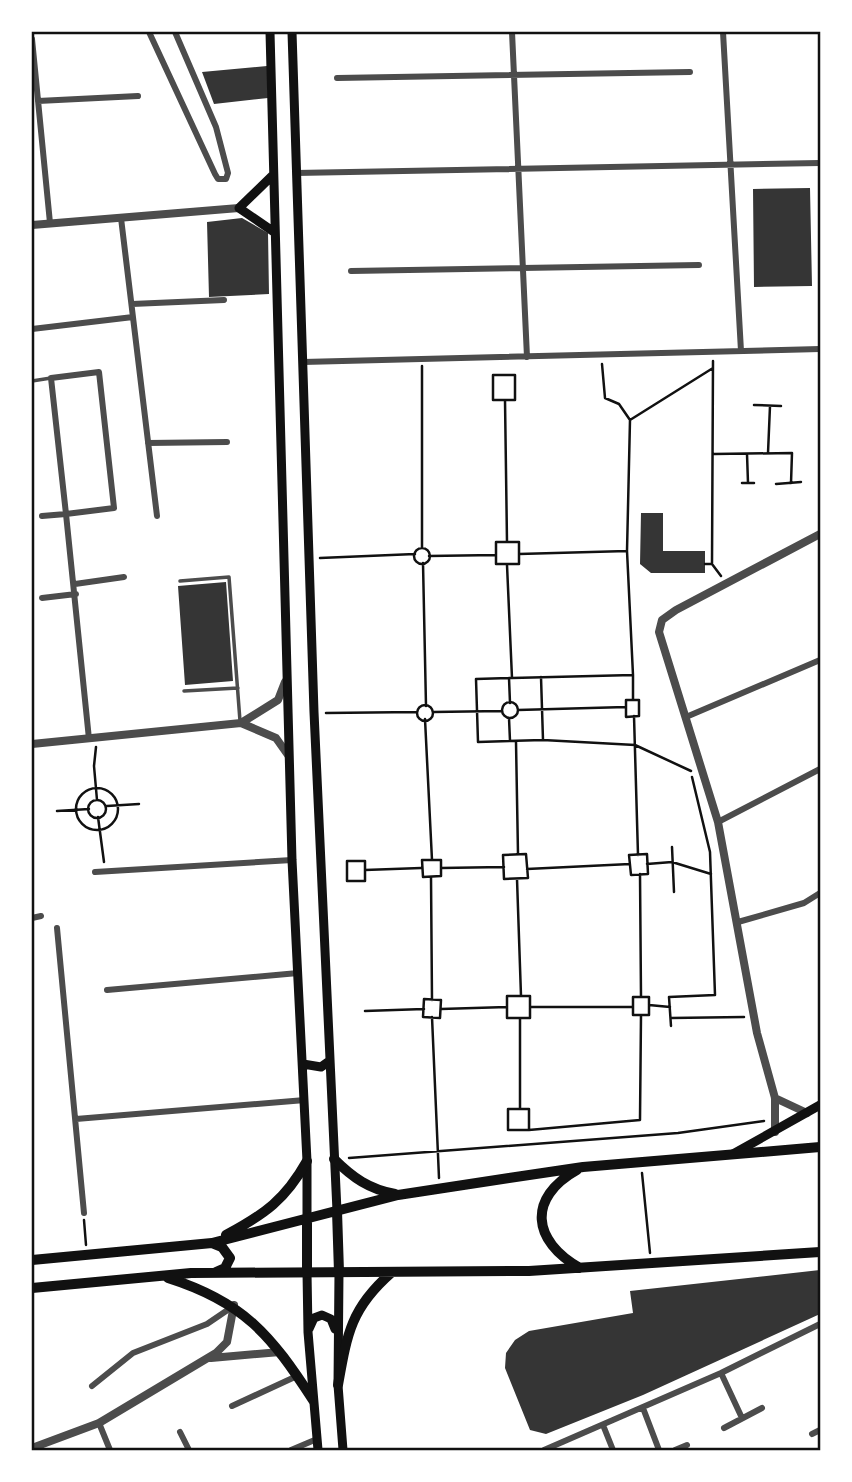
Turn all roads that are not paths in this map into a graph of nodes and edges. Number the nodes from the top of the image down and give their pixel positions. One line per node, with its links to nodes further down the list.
1 (149, 32): 2 (street)
2 (175, 32)
3 (270, 32): 18 (main road)
4 (292, 32): 17 (main road)
5 (512, 32): 9 (street)
6 (723, 32): 15 (street)
7 (32, 39): 12 (street)
8 (690, 72): 9 (street)
9 (513, 74): 10 (street); 16 (street)
10 (337, 78)
11 (138, 96): 12 (street)
12 (38, 101): 13 (street)
13 (35, 113): 21 (street)
14 (821, 163): 15 (street)
15 (729, 165): 16 (street); 32 (street)
16 (517, 169): 17 (street); 25 (street)
17 (296, 173): 34 (main road)
18 (273, 175): 19 (main road); 23 (main road)
19 (239, 208): 20 (street); 23 (main road)
20 (121, 218): 21 (street); 28 (street)
21 (50, 223): 22 (street)
22 (32, 225)
23 (274, 232): 49 (main road)
24 (699, 265): 25 (street)
25 (521, 267): 26 (street); 33 (street)
26 (351, 271)
27 (224, 300): 28 (street)
28 (132, 304): 29 (street)
29 (133, 317): 30 (street); 38 (street)
30 (32, 329)
31 (821, 349): 32 (street)
32 (741, 351): 33 (street)
33 (527, 357): 34 (street)
34 (303, 362): 68 (main road)
35 (51, 378): 36 (lane); 39 (street); 39 (street)
36 (32, 381)
37 (227, 442): 38 (street)
38 (148, 443): 41 (street)
39 (66, 513): 40 (street); 45 (street)
40 (42, 516)
41 (157, 516)
42 (821, 534): 52 (street)
43 (124, 578): 45 (street)
44 (180, 581): 50 (lane)
45 (75, 584): 46 (street)
46 (76, 594): 47 (street); 54 (street)
47 (41, 598)
48 (821, 660): 52 (street)
49 (287, 678): 53 (street); 56 (main road)
50 (238, 688): 51 (lane); 53 (lane)
51 (184, 691)
52 (686, 717): 58 (street)
53 (241, 723): 54 (street); 56 (street)
54 (93, 739): 55 (street)
55 (32, 744)
56 (289, 758): 59 (main road)
57 (821, 769): 58 (street)
58 (718, 822): 64 (street)
59 (292, 860): 60 (street); 66 (main road)
60 (95, 872)
61 (821, 893): 64 (street)
62 (41, 916): 63 (street)
63 (32, 918)
64 (738, 922): 70 (street)
65 (57, 928): 74 (street)
66 (298, 973): 67 (street); 69 (main road)
67 (107, 990)
68 (328, 1062): 69 (main road); 78 (main road)
69 (303, 1064): 71 (main road)
70 (775, 1098): 73 (street); 75 (street)
71 (305, 1100): 74 (street); 79 (main road)
72 (821, 1105): 73 (main road)
73 (807, 1113): 75 (main road)
74 (76, 1119): 83 (street)
75 (775, 1132): 77 (main road)
76 (821, 1147): 77 (main road)
77 (730, 1155): 80 (main road)
78 (334, 1159): 81 (main road); 82 (main road)
79 (307, 1161): 84 (main road); 85 (main road)
80 (583, 1167): 81 (main road); 88 (main road)
81 (398, 1195): 82 (main road)
82 (337, 1211): 84 (main road); 90 (main road)
83 (84, 1213)
84 (307, 1219): 85 (main road); 89 (main road)
85 (212, 1243): 87 (main road); 91 (main road)
86 (821, 1252): 88 (main road)
87 (32, 1260)
88 (582, 1269): 92 (main road)
89 (307, 1272): 90 (main road); 91 (main road); 97 (main road)
90 (339, 1272): 92 (main road); 98 (main road)
91 (213, 1273): 93 (main road)
92 (391, 1273): 103 (main road)
93 (162, 1276): 94 (main road); 95 (main road)
94 (32, 1288)
95 (234, 1305): 99 (main road); 100 (street); 104 (street)
96 (821, 1324): 101 (street)
97 (308, 1332): 98 (main road); 105 (main road)
98 (337, 1334): 103 (main road)
99 (280, 1352): 100 (street); 102 (main road)
100 (208, 1359): 110 (street)
101 (721, 1373): 107 (street); 109 (street)
102 (297, 1376): 105 (main road); 106 (street)
103 (338, 1385): 124 (main road)
104 (92, 1386)
105 (313, 1400): 116 (main road)
106 (232, 1406)
107 (643, 1408): 111 (street); 126 (street)
108 (762, 1408): 109 (street)
109 (742, 1419): 112 (street)
110 (99, 1423): 118 (street); 120 (street)
111 (603, 1425): 119 (street); 125 (street)
112 (724, 1428)
113 (821, 1430): 115 (street)
114 (180, 1432): 121 (street)
115 (812, 1434)
116 (317, 1439): 122 (street); 123 (main road)
117 (687, 1446): 127 (street)
118 (32, 1448)
119 (548, 1450)
120 (110, 1451)
121 (189, 1451)
122 (290, 1451)
123 (318, 1451)
124 (343, 1451)
125 (613, 1451)
126 (659, 1451)
127 (676, 1451)

